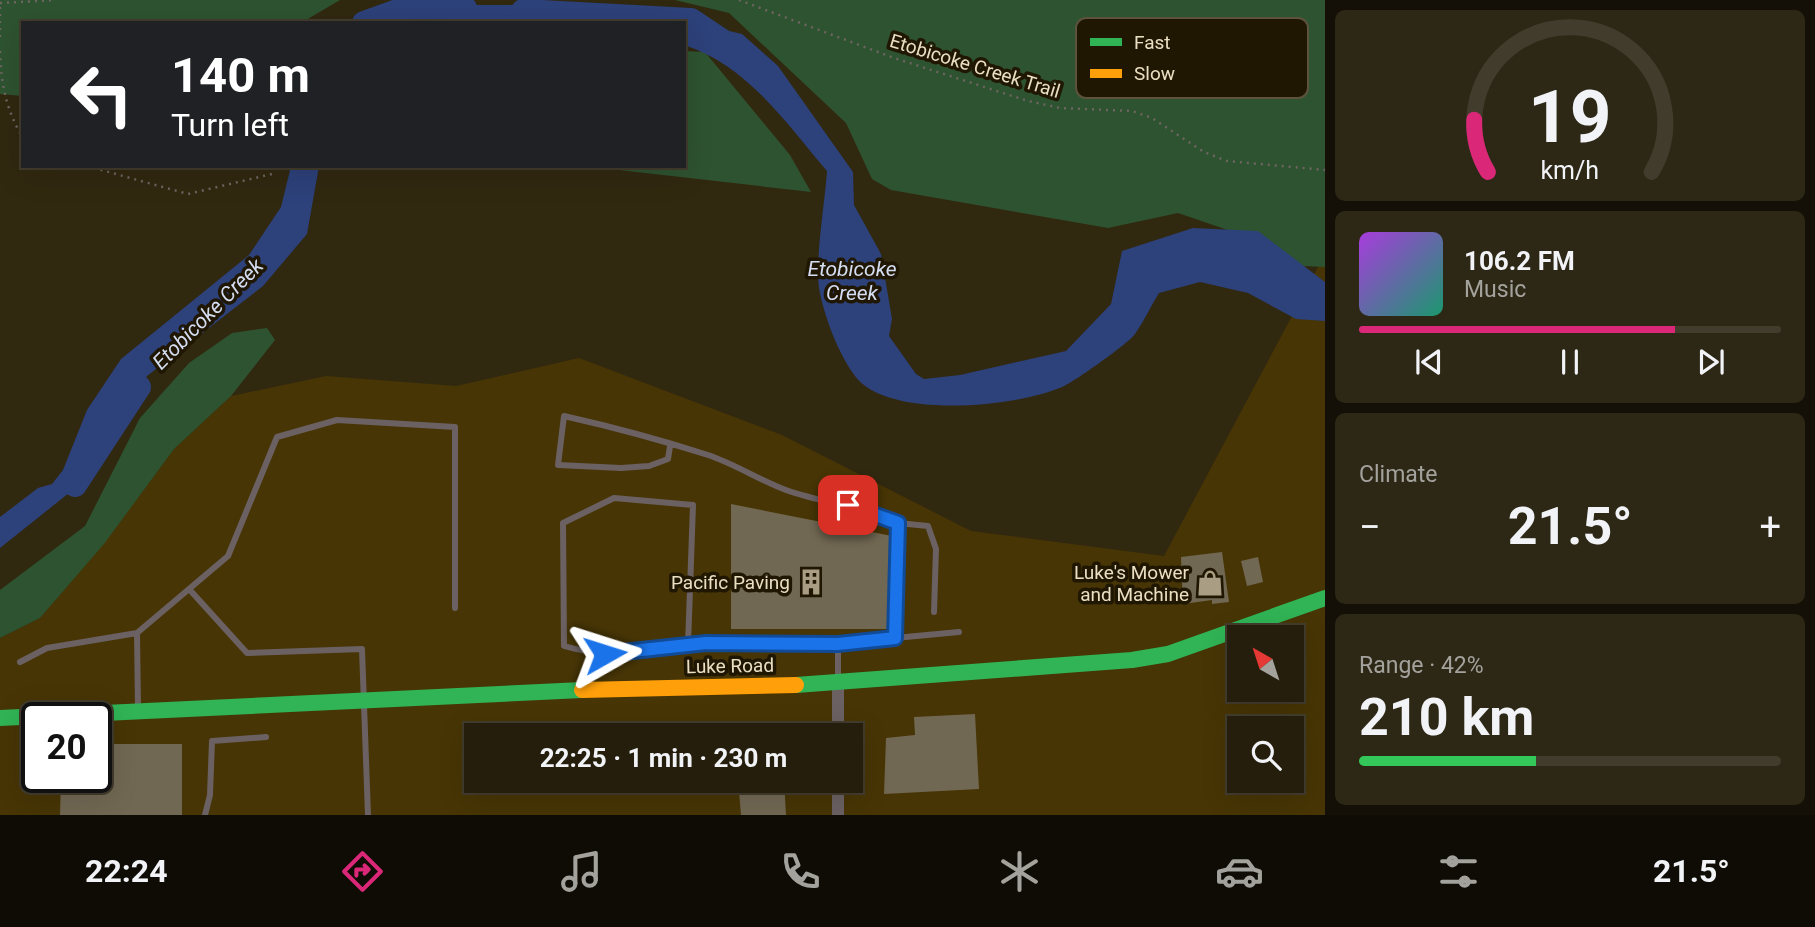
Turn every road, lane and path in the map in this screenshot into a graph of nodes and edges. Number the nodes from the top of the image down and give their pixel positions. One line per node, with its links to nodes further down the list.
1 (56, 0): 3 (path)
2 (739, 0): 8 (path, Etobicoke Creek Trail)
3 (0, 3): 4 (path)
4 (0, 37)
5 (0, 51): 6 (path)
6 (21, 135)
7 (94, 168): 9 (path)
8 (1325, 170)
9 (276, 173)
10 (670, 446): 10 (lane); 11 (lane)
11 (898, 523): 15 (lane); 18 (lane)
12 (189, 589): 14 (lane); 17 (lane); 23 (lane)
13 (1325, 598): 22 (street, Luke Road)
14 (455, 608)
15 (934, 612)
16 (959, 632): 18 (lane)
17 (137, 633): 21 (lane); 24 (lane)
18 (895, 638): 19 (lane)
19 (838, 644): 20 (lane); 22 (lane)
20 (688, 645): 20 (lane)
21 (20, 662)
22 (838, 684): 23 (street, Luke Road); 26 (street)
23 (364, 701): 24 (street, Luke Road); 30 (lane)
24 (138, 711): 25 (street, Luke Road)
25 (0, 718)
26 (838, 723)
27 (266, 737): 29 (lane)
28 (838, 793): 31 (street)
29 (205, 815)
30 (368, 815)
31 (838, 815)

